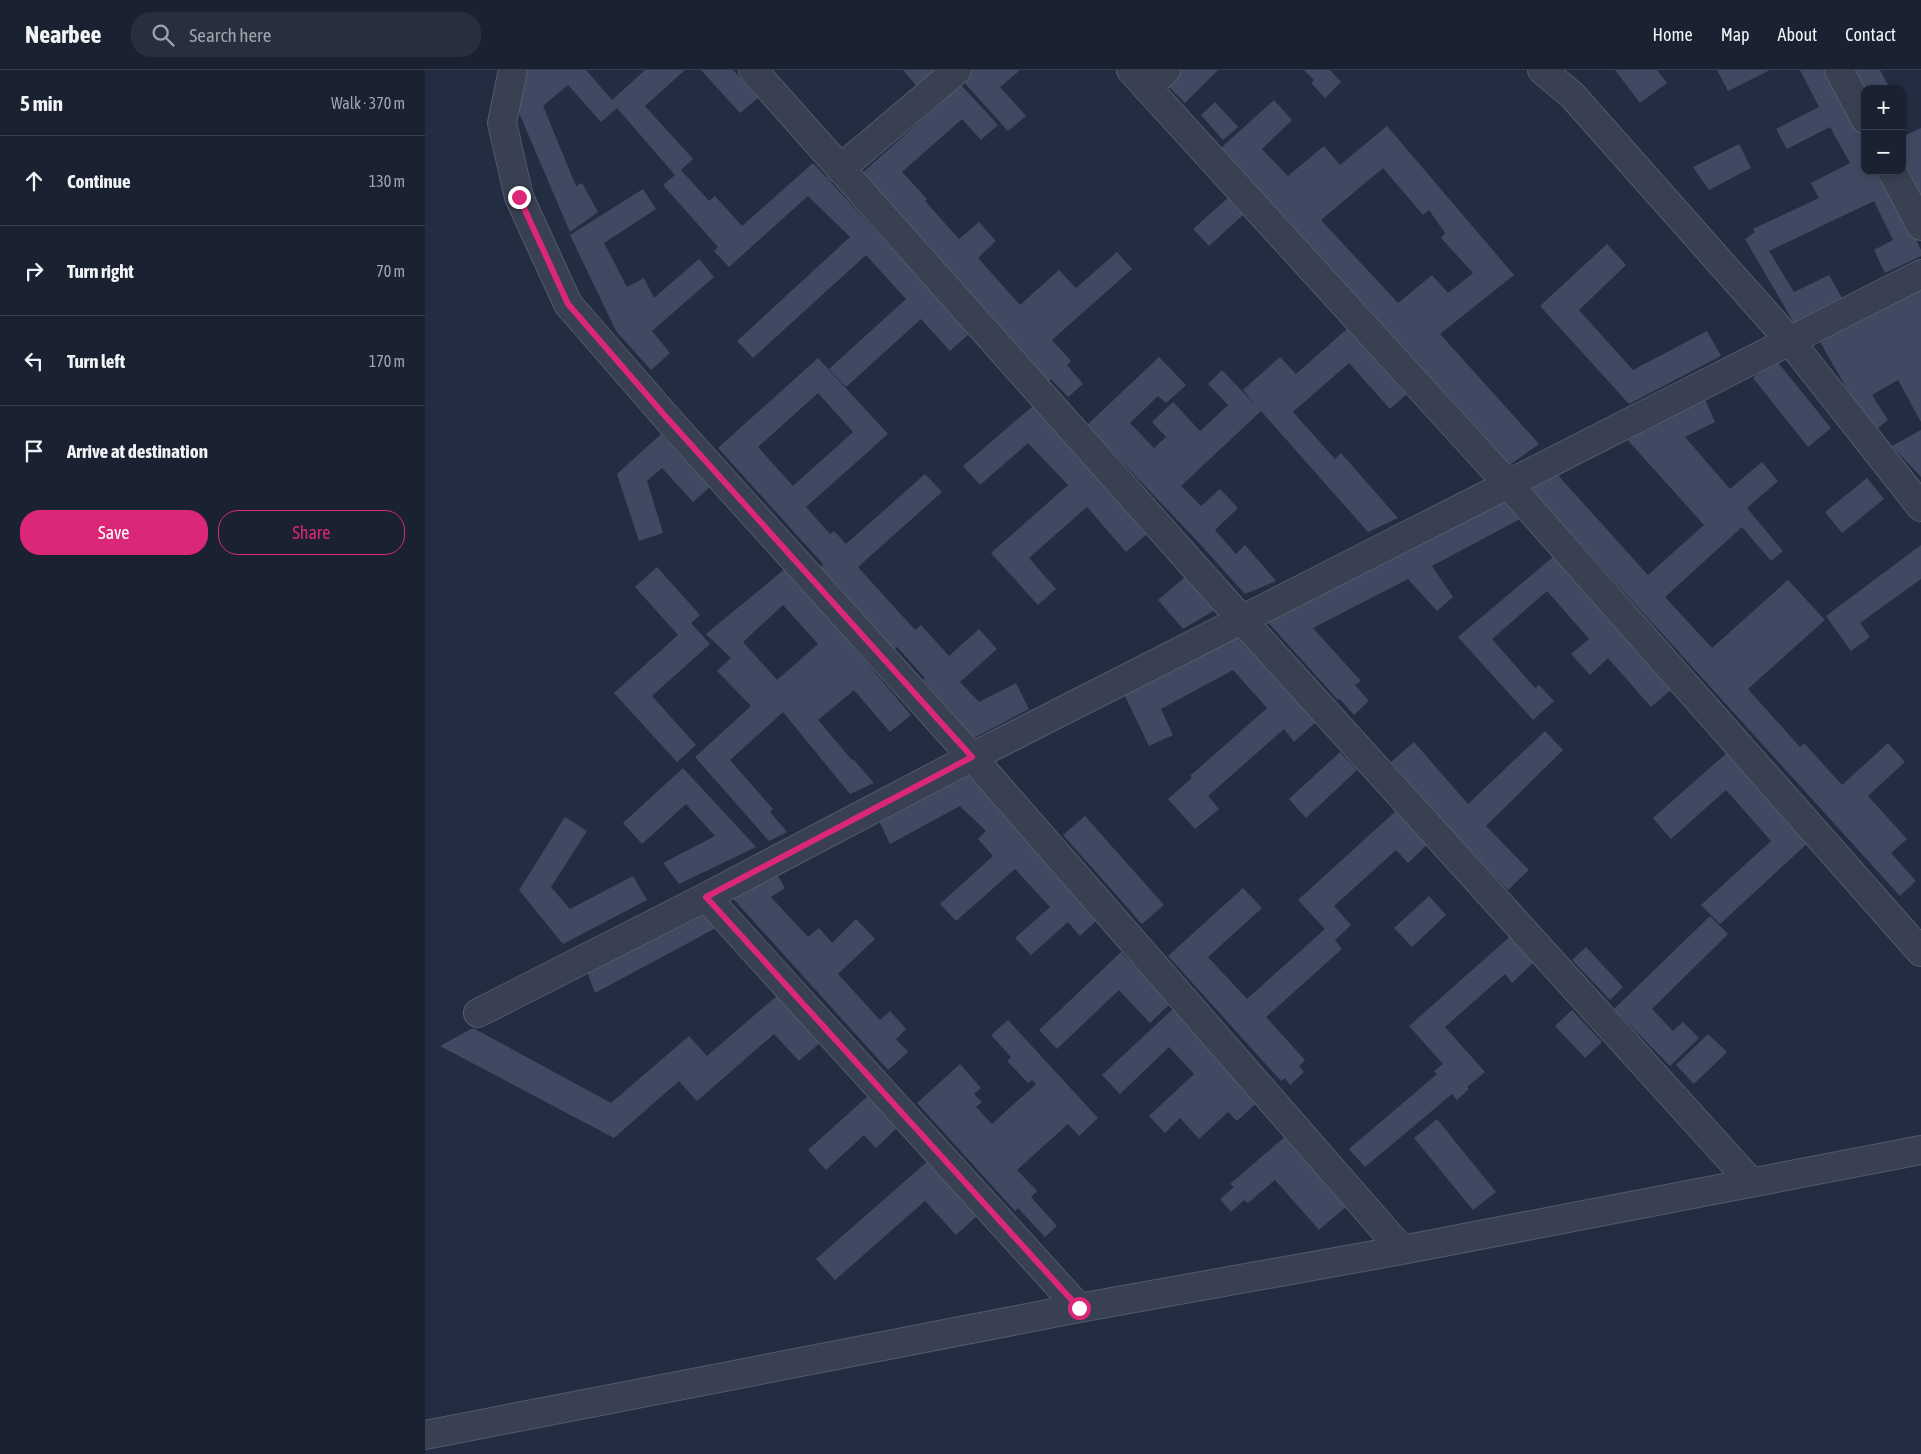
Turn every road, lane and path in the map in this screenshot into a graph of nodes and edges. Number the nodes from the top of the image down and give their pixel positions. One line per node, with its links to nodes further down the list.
1 (513, 70): 16 (street)
2 (753, 70): 8 (street)
3 (957, 70): 8 (street)
4 (1542, 70): 12 (street)
5 (1839, 70): 7 (street)
6 (1148, 76): 13 (street)
7 (1861, 111)
8 (840, 169): 15 (street)
9 (1894, 175): 10 (street)
10 (1921, 226)
11 (1921, 274): 12 (street)
12 (1789, 341): 13 (street); 14 (street)
13 (1507, 483): 15 (street); 18 (street)
14 (1921, 507)
15 (1242, 620): 16 (street); 21 (street)
16 (972, 757): 17 (street); 22 (street)
17 (706, 897): 19 (street); 23 (street)
18 (1921, 952)
19 (478, 1013)
20 (1921, 1150): 21 (street)
21 (1750, 1181): 22 (street)
22 (1402, 1250): 23 (street)
23 (1079, 1308): 24 (street)
24 (425, 1435)

